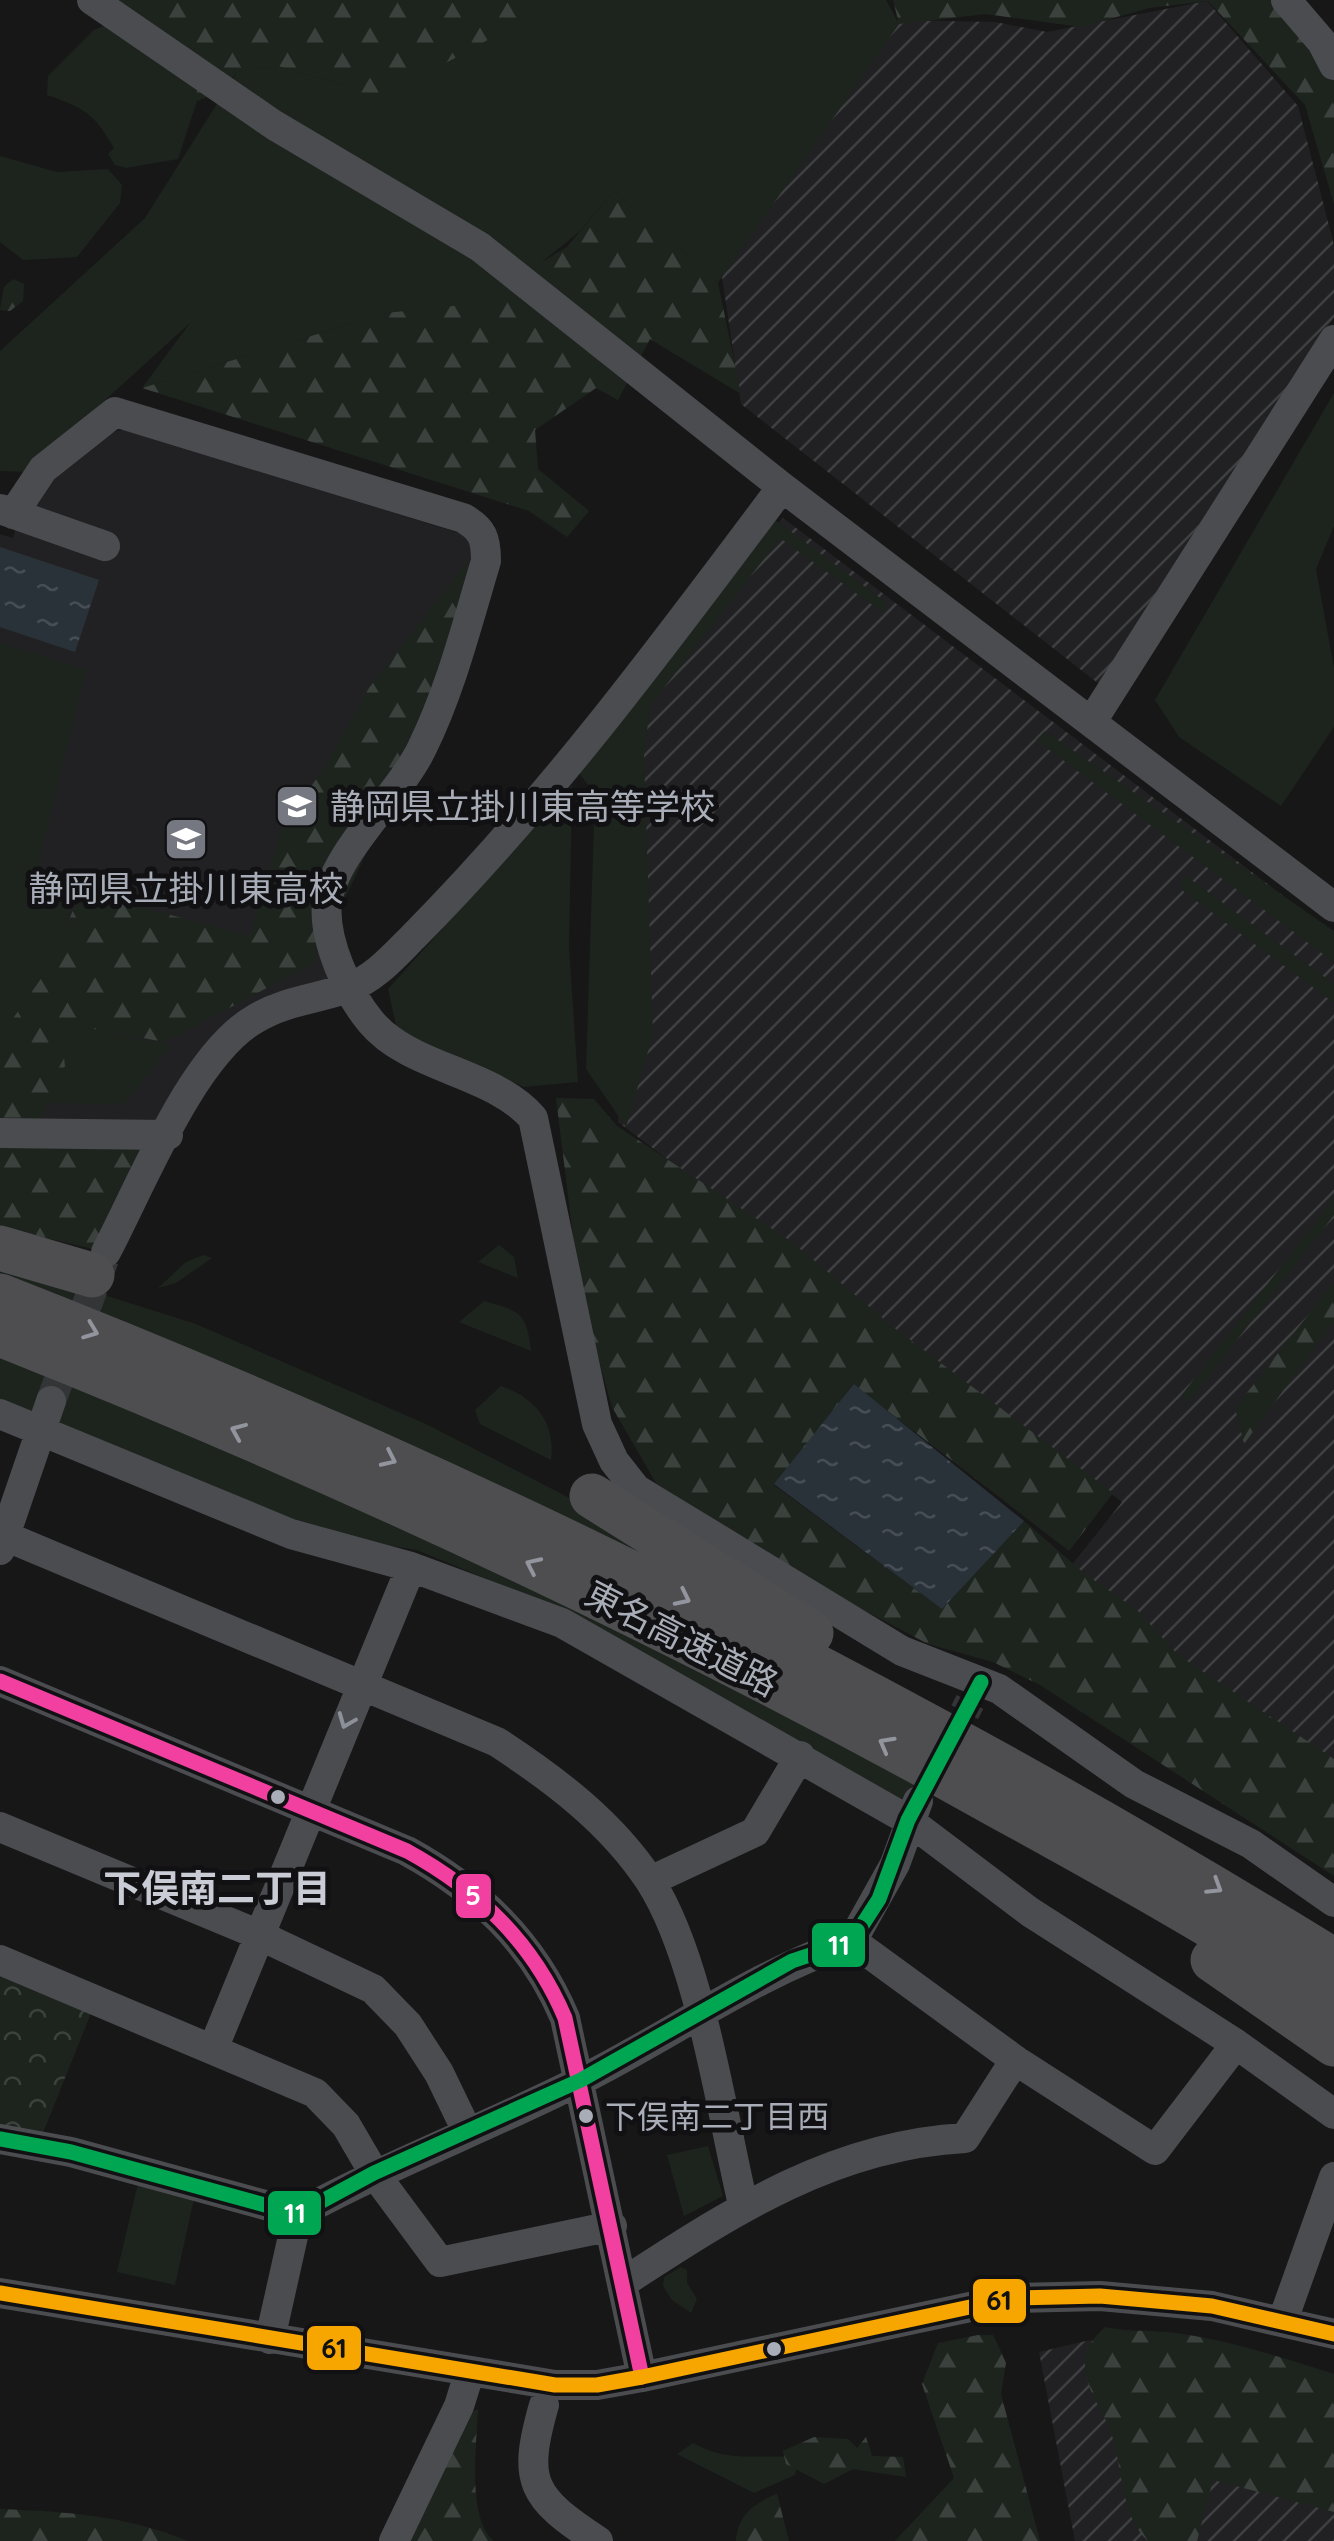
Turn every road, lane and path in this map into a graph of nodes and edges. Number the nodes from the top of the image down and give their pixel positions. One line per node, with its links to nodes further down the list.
1 (92, 0): 5 (street)
2 (1286, 0): 3 (street)
3 (1334, 65)
4 (1334, 340): 8 (street)
5 (782, 487): 8 (street); 10 (street)
6 (7, 512): 7 (street); 10 (street)
7 (106, 546)
8 (1092, 721): 9 (street)
9 (1334, 907)
10 (351, 987): 12 (street); 30 (street)
11 (0, 1133): 12 (street)
12 (168, 1135): 14 (street)
13 (0, 1248): 14 (highway)
14 (99, 1263)
15 (0, 1296): 28 (highway, 東名高速道路, one-way to 28)
16 (0, 1334): 25 (highway, 東名高速道路, one-way to 16)
17 (0, 1414): 18 (street)
18 (47, 1416): 20 (street); 21 (street)
19 (592, 1496): 28 (highway)
20 (2, 1540): 23 (street)
21 (411, 1567): 23 (street); 24 (street)
22 (0, 1681): 26 (street)
23 (361, 1683): 26 (street, one-way to 26); 29 (street)
24 (800, 1756): 25 (street); 29 (street)
25 (925, 1800): 32 (street); 35 (highway, 東名高速道路); 37 (street); 38 (highway)
26 (310, 1808): 31 (street); 41 (street)
27 (0, 1827): 31 (street)
28 (1166, 1857): 34 (highway, 東名高速道路, one-way to 34)
29 (650, 1881): 36 (street)
30 (1334, 1902)
31 (257, 1934): 39 (street); 43 (street)
32 (852, 1941): 36 (street); 40 (street)
33 (0, 1960): 39 (street)
34 (1334, 1960)
35 (1334, 2002)
36 (698, 2012): 41 (street); 47 (street)
37 (1236, 2044): 40 (street); 42 (street)
38 (1334, 2044)
39 (214, 2049): 45 (street)
40 (1015, 2060): 47 (street)
41 (582, 2080): 43 (street); 49 (street)
42 (1334, 2114)
43 (467, 2131): 45 (street)
44 (0, 2139): 48 (street)
45 (374, 2173): 48 (street); 49 (street)
46 (1334, 2178): 52 (street)
47 (742, 2204): 50 (street)
48 (298, 2214): 54 (street)
49 (612, 2226): 50 (street)
50 (624, 2282): 56 (street)
51 (0, 2293): 54 (street)
52 (1283, 2320): 53 (street); 56 (street)
53 (1334, 2334)
54 (270, 2338): 55 (street)
55 (468, 2374): 56 (street); 58 (street)
56 (642, 2377)
57 (544, 2405): 59 (street)
58 (394, 2541)
59 (598, 2541)

